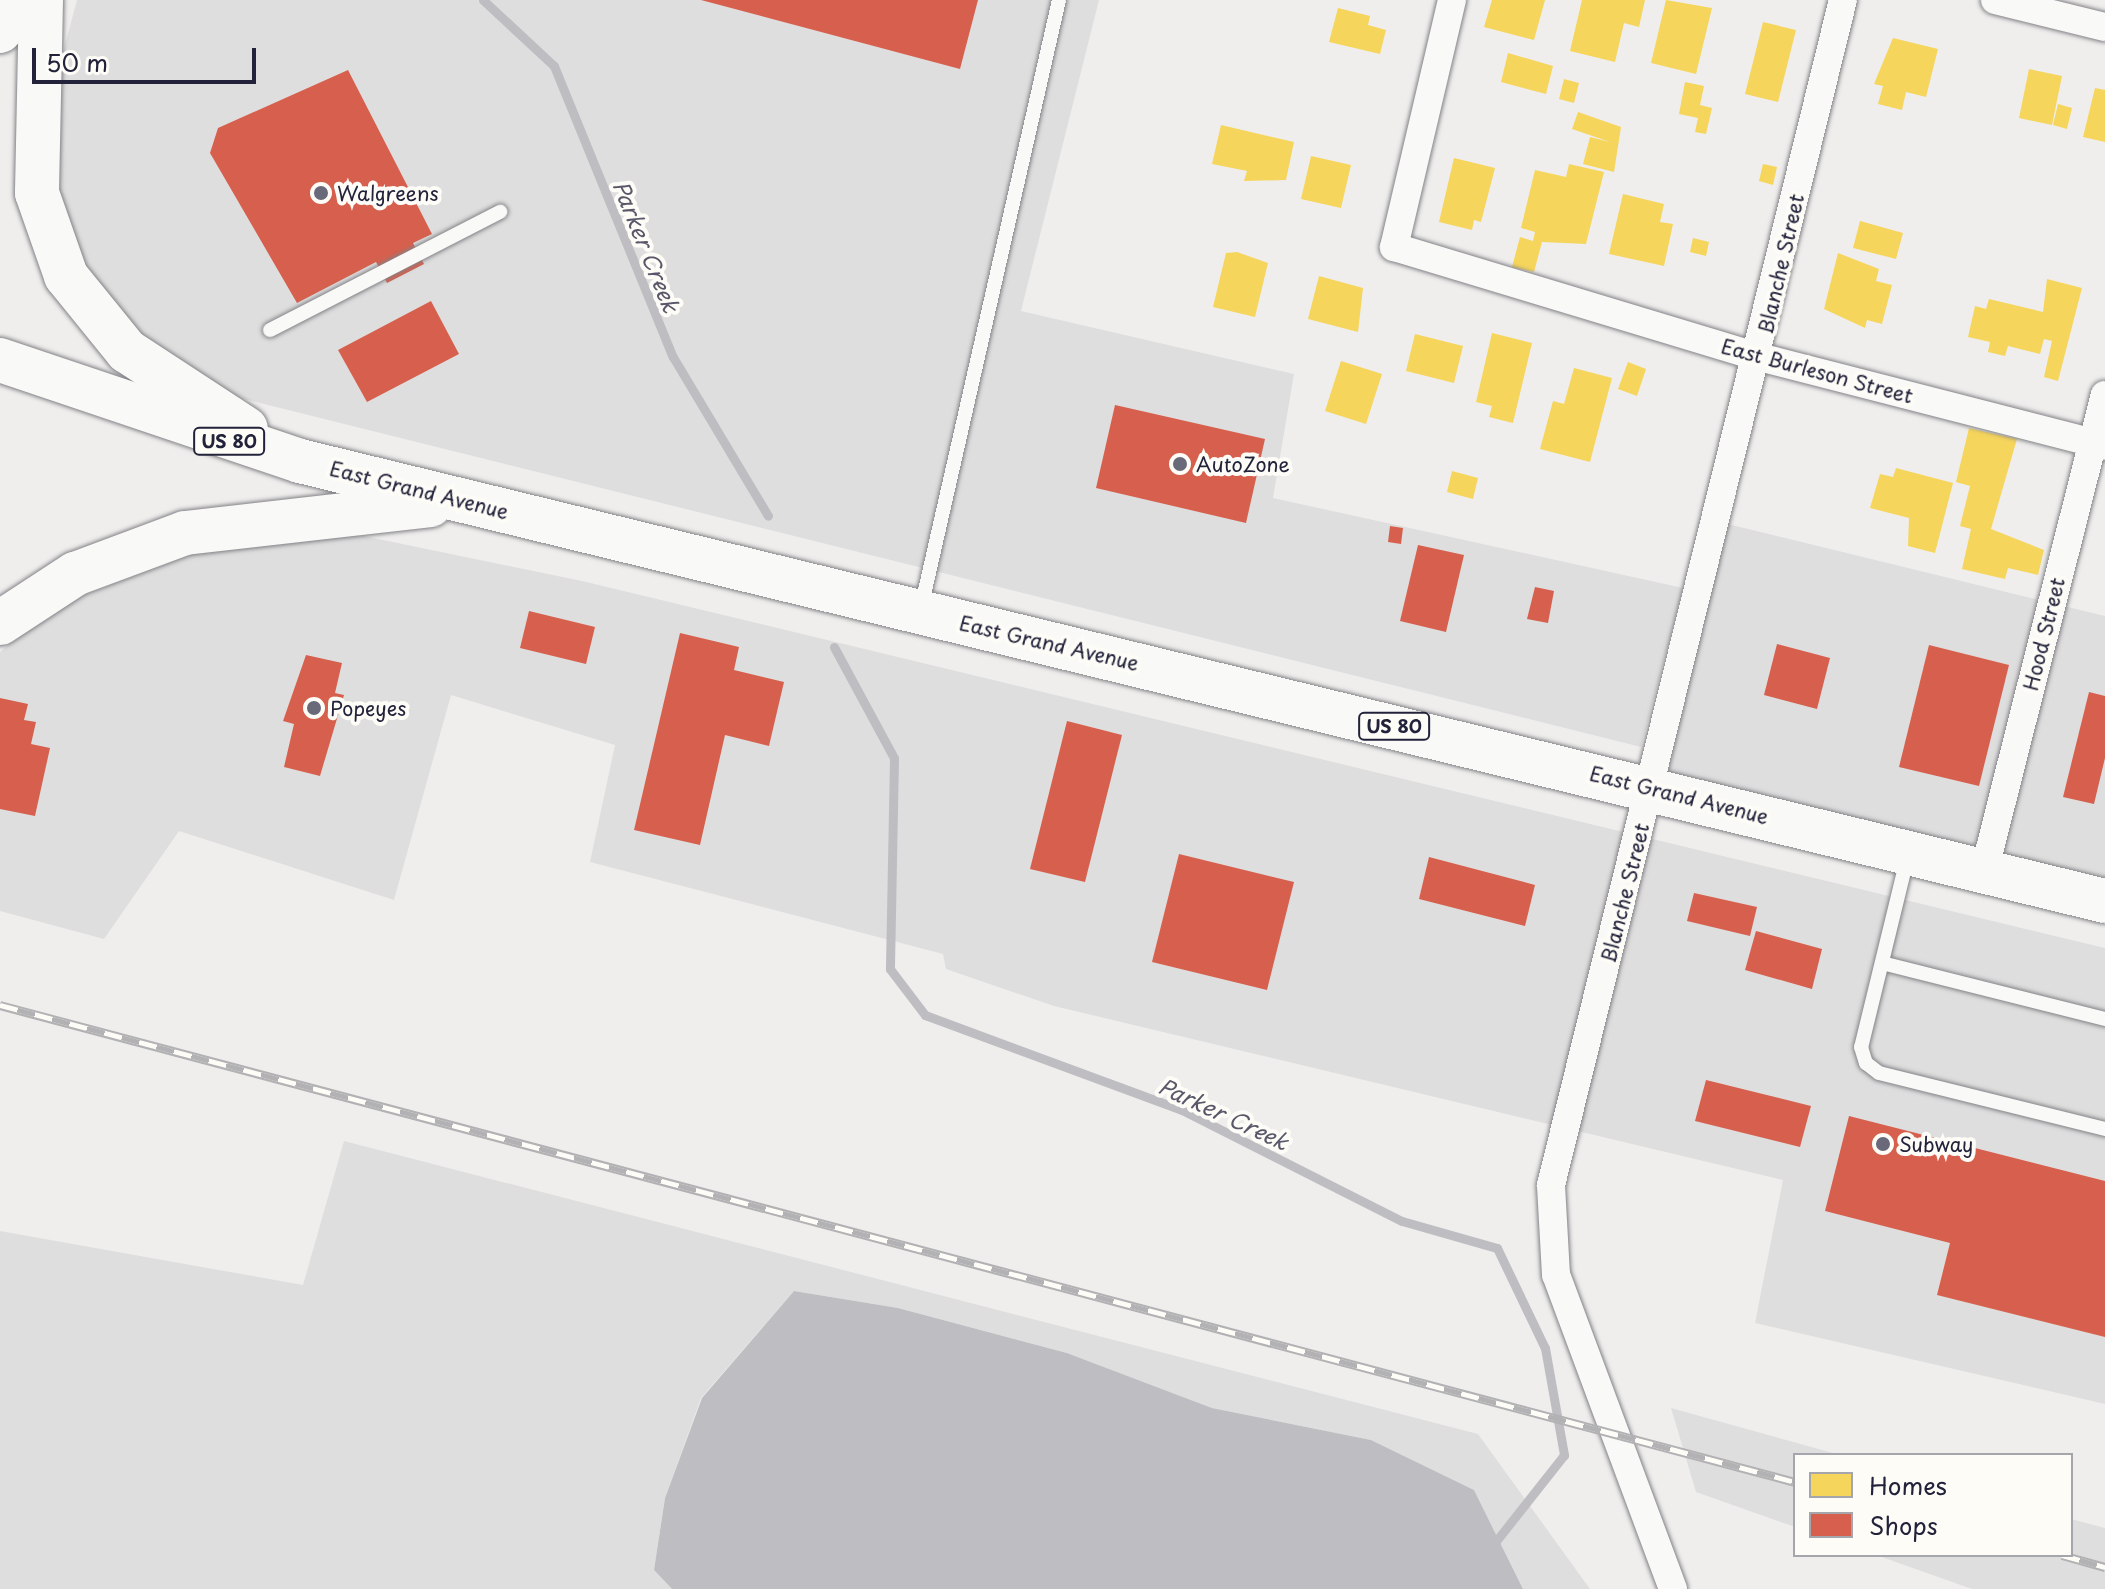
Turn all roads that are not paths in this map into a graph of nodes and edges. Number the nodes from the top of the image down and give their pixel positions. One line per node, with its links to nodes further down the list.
1 (8, 0): 8 (highway)
2 (41, 0): 15 (highway)
3 (1059, 0): 17 (lane)
4 (1452, 0): 11 (street, East Burleson Street)
5 (1843, 0): 11 (street, Blanche Street)
6 (1995, 0): 7 (street)
7 (2105, 27)
8 (0, 31)
9 (500, 212): 10 (lane)
10 (270, 330)
11 (1759, 357): 14 (street, East Burleson Street); 19 (street, Blanche Street)
12 (0, 360): 15 (highway, East Grand Avenue / US 80)
13 (2105, 395): 14 (street, Hood Street)
14 (2099, 444): 21 (street, Hood Street)
15 (300, 461): 16 (highway, East Grand Avenue / US 80)
16 (465, 502): 17 (highway, East Grand Avenue / US 80); 18 (highway)
17 (920, 612): 19 (highway, East Grand Avenue / US 80)
18 (0, 623)
19 (1652, 787): 20 (highway, East Grand Avenue / US 80); 26 (street, Blanche Street)
20 (1909, 853): 21 (highway, East Grand Avenue / US 80); 23 (lane)
21 (1984, 872): 22 (highway, East Grand Avenue / US 80)
22 (2105, 901)
23 (1882, 963): 24 (lane); 25 (lane)
24 (2105, 1019)
25 (2105, 1129)
26 (1673, 1589)

